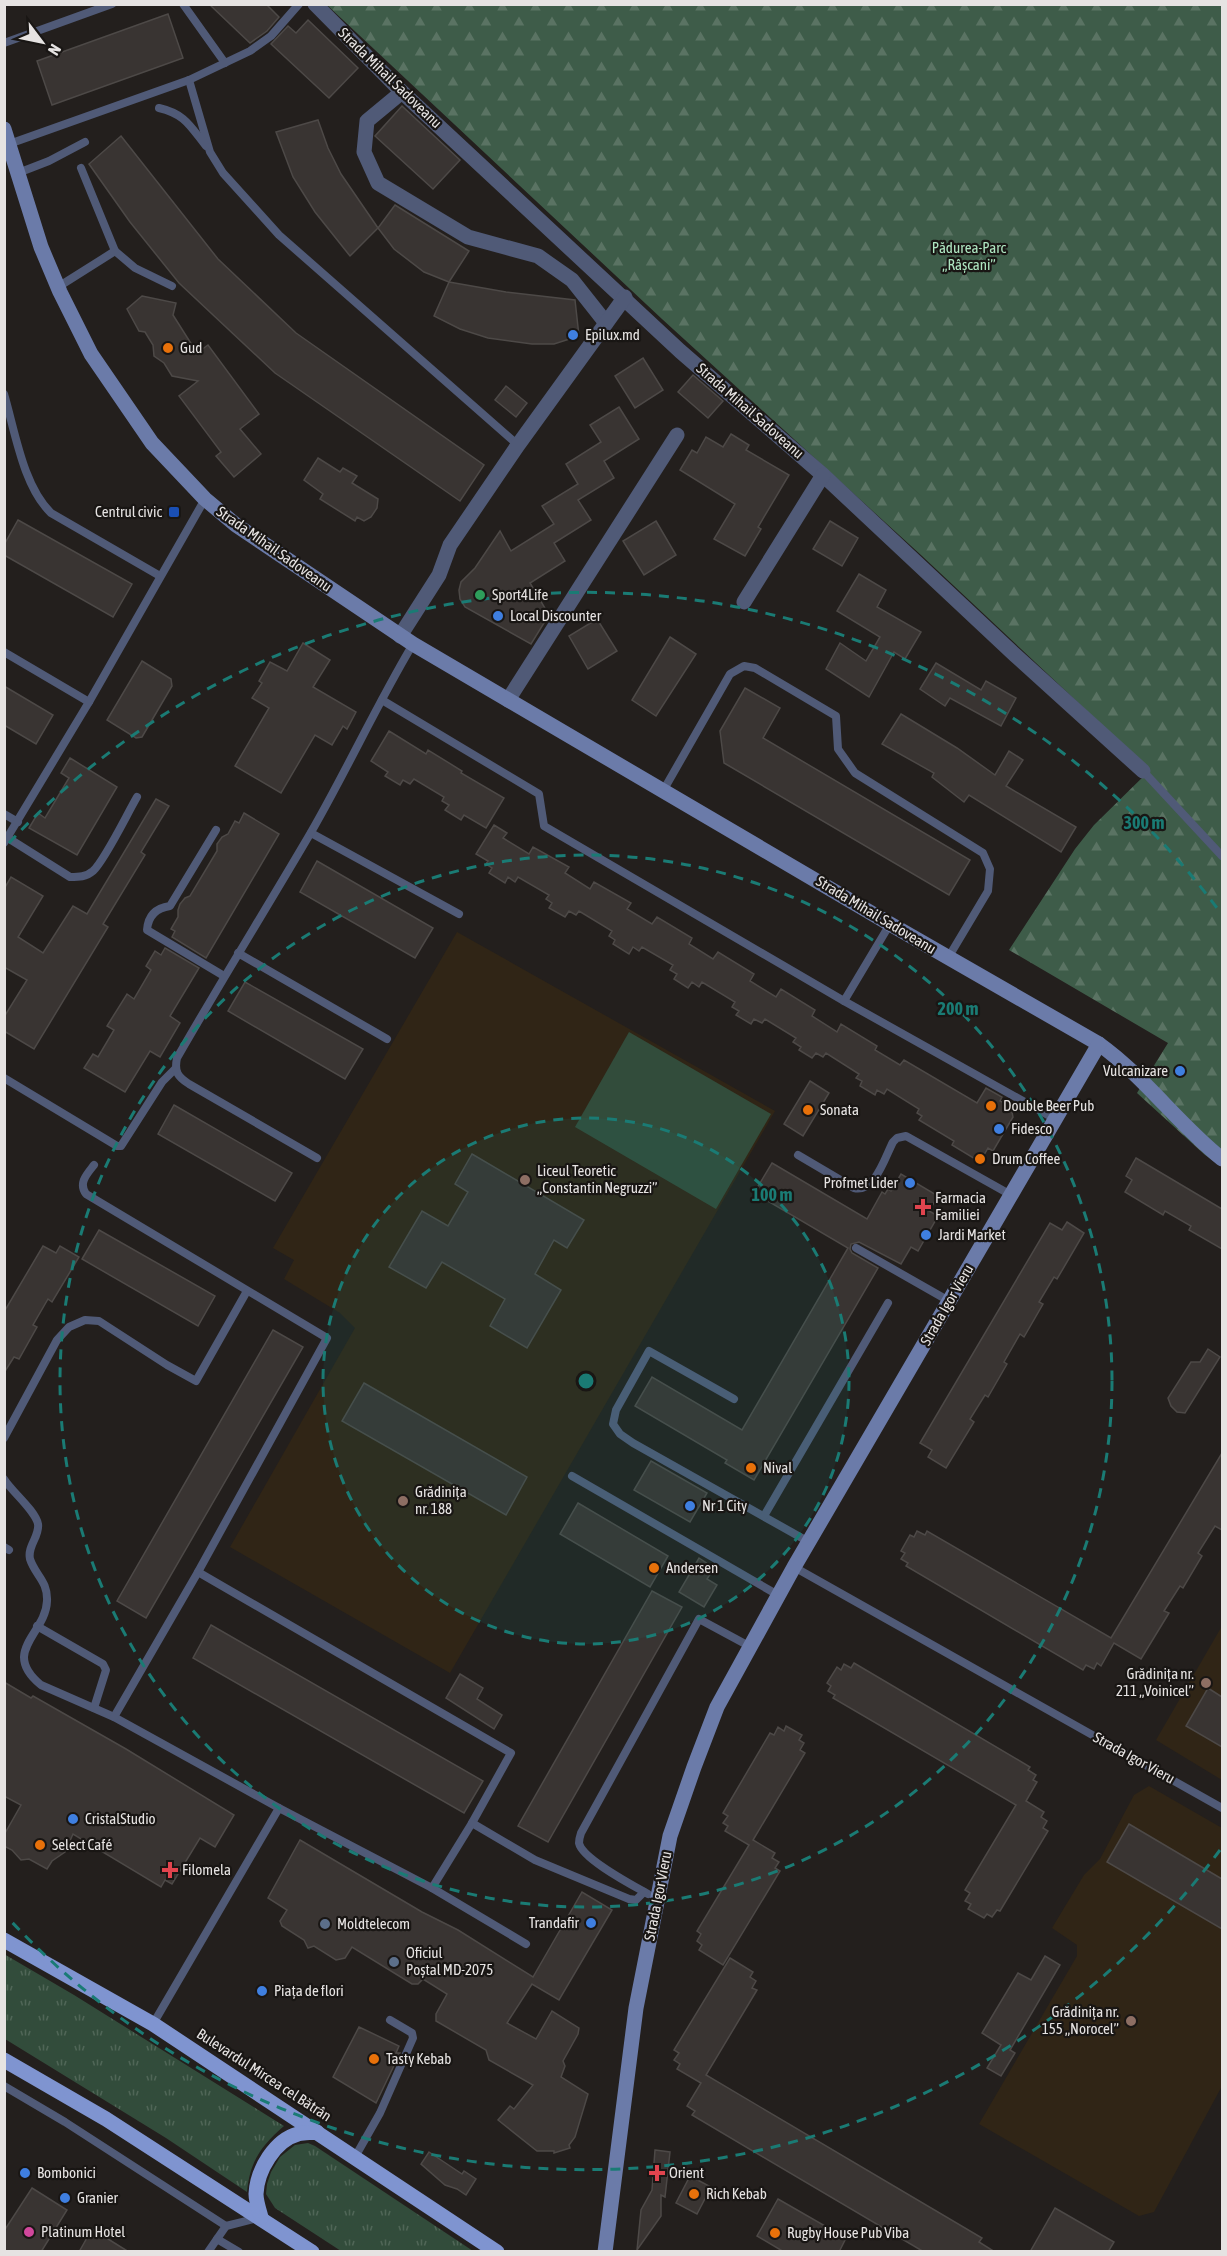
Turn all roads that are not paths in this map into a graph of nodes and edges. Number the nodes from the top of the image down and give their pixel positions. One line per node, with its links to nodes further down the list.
1 (112, 4): 5 (lane)
2 (183, 4): 6 (lane)
3 (299, 4): 6 (lane)
4 (315, 4): 8 (street, Strada Mihail Sadoveanu)
5 (4, 44)
6 (225, 63): 7 (lane)
7 (189, 80): 12 (lane); 13 (lane)
8 (402, 92): 19 (street, Strada Mihail Sadoveanu); 20 (street)
9 (159, 108): 13 (lane)
10 (4, 129): 12 (main road, Strada Mihail Sadoveanu)
11 (85, 142): 15 (lane)
12 (9, 144): 15 (main road, Strada Mihail Sadoveanu)
13 (210, 152): 23 (lane)
14 (81, 168): 16 (lane)
15 (18, 173): 18 (main road, Strada Mihail Sadoveanu)
16 (115, 251): 17 (lane); 18 (lane)
17 (172, 286)
18 (58, 287): 25 (main road, Strada Mihail Sadoveanu)
19 (625, 297): 20 (street); 24 (street, Strada Mihail Sadoveanu)
20 (606, 323): 23 (street)
21 (4, 394): 26 (lane)
22 (677, 435): 31 (street)
23 (518, 445): 28 (street)
24 (823, 475): 27 (street); 33 (street, Strada Mihail Sadoveanu)
25 (205, 499): 26 (lane); 28 (main road, Strada Mihail Sadoveanu)
26 (160, 576): 32 (lane)
27 (744, 602)
28 (406, 640): 30 (lane); 31 (main road, Strada Mihail Sadoveanu)
29 (4, 652): 32 (lane)
30 (382, 700): 39 (lane); 47 (lane)
31 (508, 700): 34 (main road, Strada Mihail Sadoveanu)
32 (89, 702): 37 (lane)
33 (1143, 771): 41 (lane)
34 (663, 791): 43 (main road, Strada Mihail Sadoveanu); 45 (lane)
35 (136, 797): 40 (lane)
36 (4, 814): 37 (lane)
37 (18, 822): 40 (lane)
38 (216, 830): 46 (lane)
39 (311, 833): 42 (lane); 44 (lane)
40 (6, 840)
41 (1222, 856)
42 (459, 914)
43 (890, 924): 45 (main road, Strada Mihail Sadoveanu); 47 (lane)
44 (238, 952): 46 (lane); 48 (lane)
45 (948, 958): 49 (main road, Strada Mihail Sadoveanu)
46 (224, 976): 50 (lane)
47 (844, 1001): 52 (lane)
48 (387, 1039)
49 (1099, 1044): 52 (main road, Strada Igor Vieru); 55 (main road, Strada Mihail Sadoveanu)
50 (175, 1069): 51 (lane); 54 (lane)
51 (4, 1078)
52 (1055, 1119): 57 (main road, Strada Igor Vieru)
53 (798, 1155): 57 (lane)
54 (317, 1158)
55 (1222, 1159)
56 (94, 1165): 59 (lane)
57 (1011, 1195): 60 (main road, Strada Igor Vieru)
58 (856, 1248): 60 (lane)
59 (247, 1291): 63 (lane); 69 (lane)
60 (949, 1302): 67 (main road, Strada Igor Vieru)
61 (888, 1303): 66 (lane)
62 (734, 1399): 66 (lane)
63 (4, 1438)
64 (572, 1476): 70 (lane)
65 (4, 1479): 71 (lane)
66 (764, 1516): 67 (lane)
67 (809, 1542): 68 (main road, Strada Igor Vieru)
68 (794, 1567): 70 (main road, Strada Igor Vieru); 76 (lane, Strada Igor Vieru)
69 (198, 1572): 74 (lane); 77 (lane)
70 (778, 1595): 72 (main road, Strada Igor Vieru)
71 (37, 1626): 73 (lane); 73 (lane)
72 (749, 1646): 79 (main road, Strada Igor Vieru); 79 (lane)
73 (94, 1708): 74 (lane)
74 (114, 1717): 75 (lane)
75 (279, 1808): 78 (lane); 83 (lane)
76 (1222, 1808)
77 (472, 1823): 78 (lane); 79 (lane)
78 (432, 1888): 81 (lane)
79 (650, 1895): 95 (main road, Strada Igor Vieru)
80 (4, 1940): 83 (main road, Bulevardul Mircea cel Bătrân)
81 (526, 1944)
82 (390, 2020): 87 (lane)
83 (153, 2024): 86 (main road, Bulevardul Mircea cel Bătrân)
84 (4, 2060): 88 (main road)
85 (4, 2086): 89 (lane)
86 (317, 2132): 87 (main road, Bulevardul Mircea cel Bătrân); 88 (main road)
87 (355, 2157): 94 (main road, Bulevardul Mircea cel Bătrân)
88 (261, 2217): 89 (lane); 93 (main road)
89 (226, 2226): 90 (lane)
90 (217, 2239): 91 (lane); 92 (lane)
91 (208, 2252)
92 (239, 2252)
93 (312, 2252)
94 (497, 2252)
95 (604, 2252)

